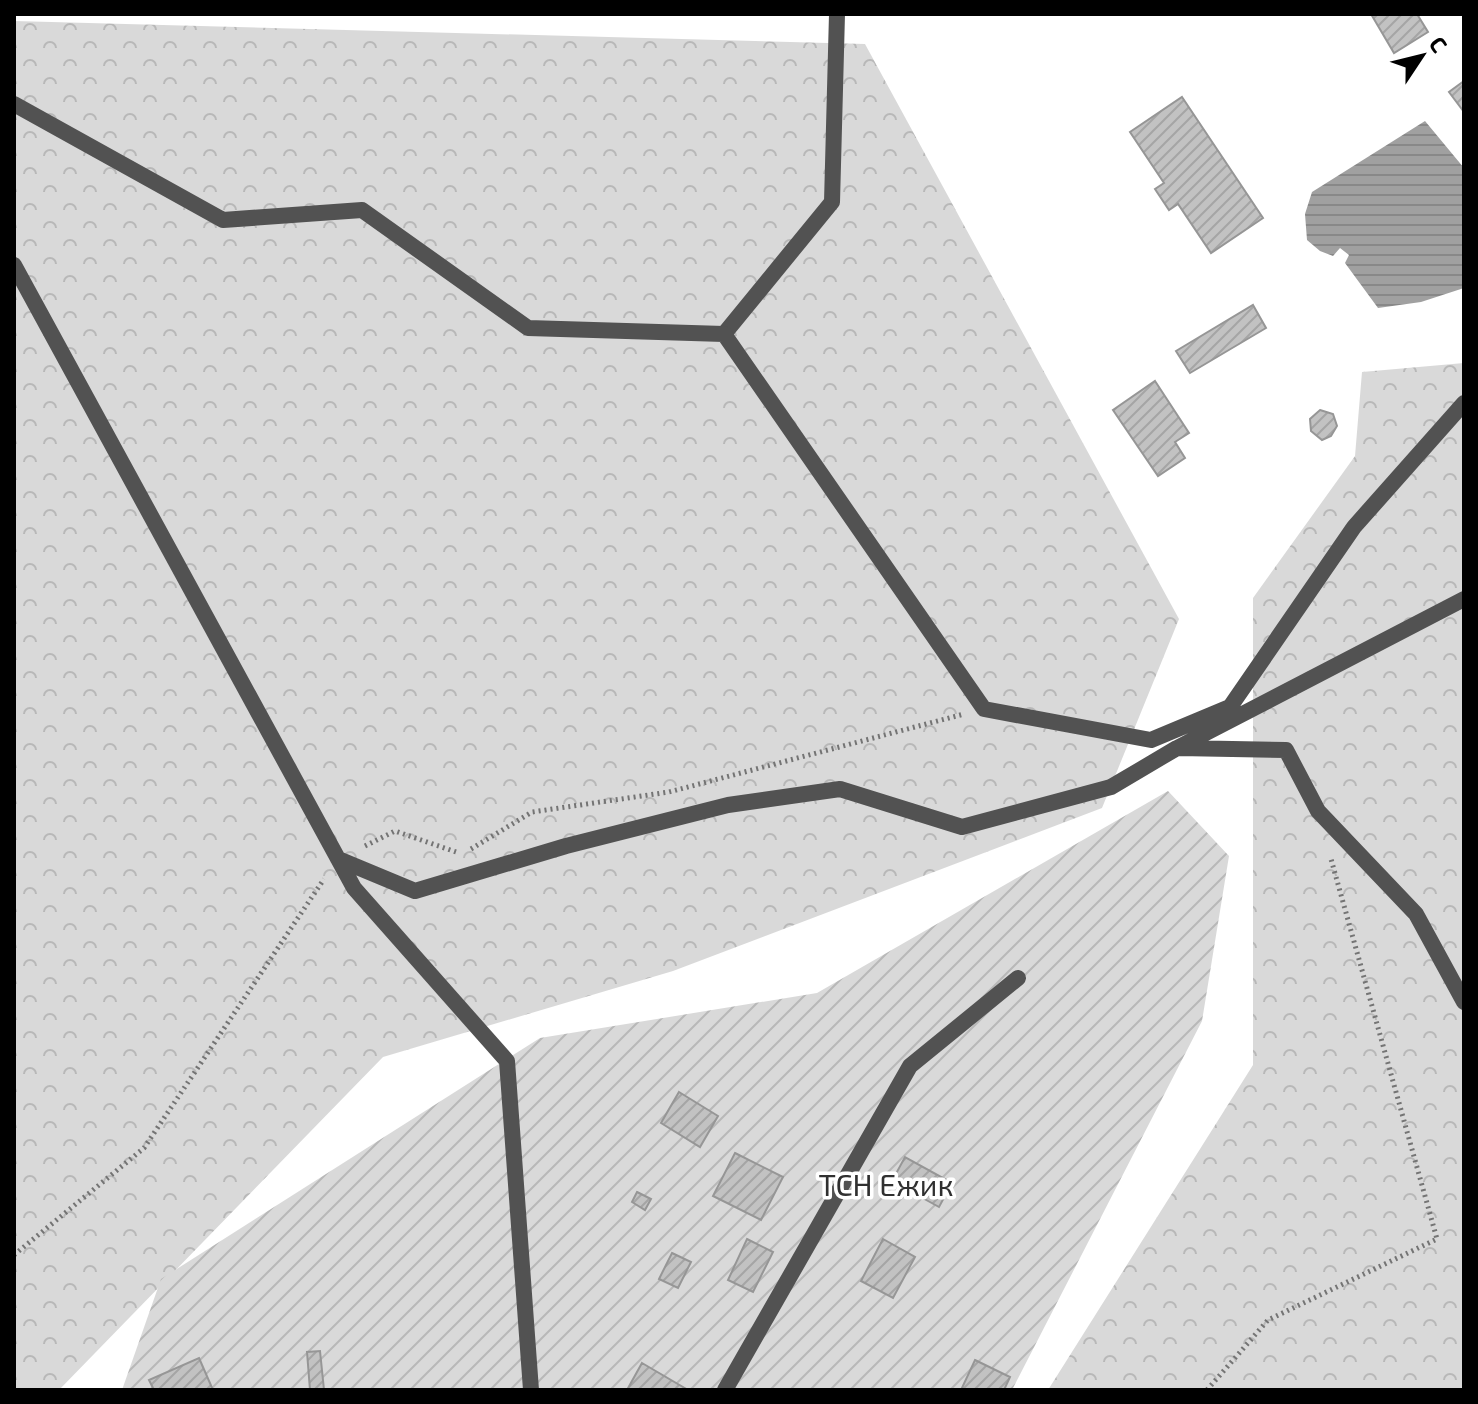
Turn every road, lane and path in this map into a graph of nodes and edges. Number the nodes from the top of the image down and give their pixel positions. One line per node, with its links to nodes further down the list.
1 (837, 14): 4 (street)
2 (14, 104): 4 (street)
3 (14, 265): 10 (street)
4 (724, 334): 7 (street)
5 (1464, 403): 7 (street)
6 (1464, 599): 8 (street)
7 (984, 709): 10 (path)
8 (1177, 748): 10 (street); 12 (street)
9 (1331, 857): 16 (path)
10 (338, 859): 13 (path); 14 (street)
11 (1018, 978): 15 (street)
12 (1464, 1002)
13 (14, 1255)
14 (531, 1390)
15 (725, 1390)
16 (1207, 1390)

